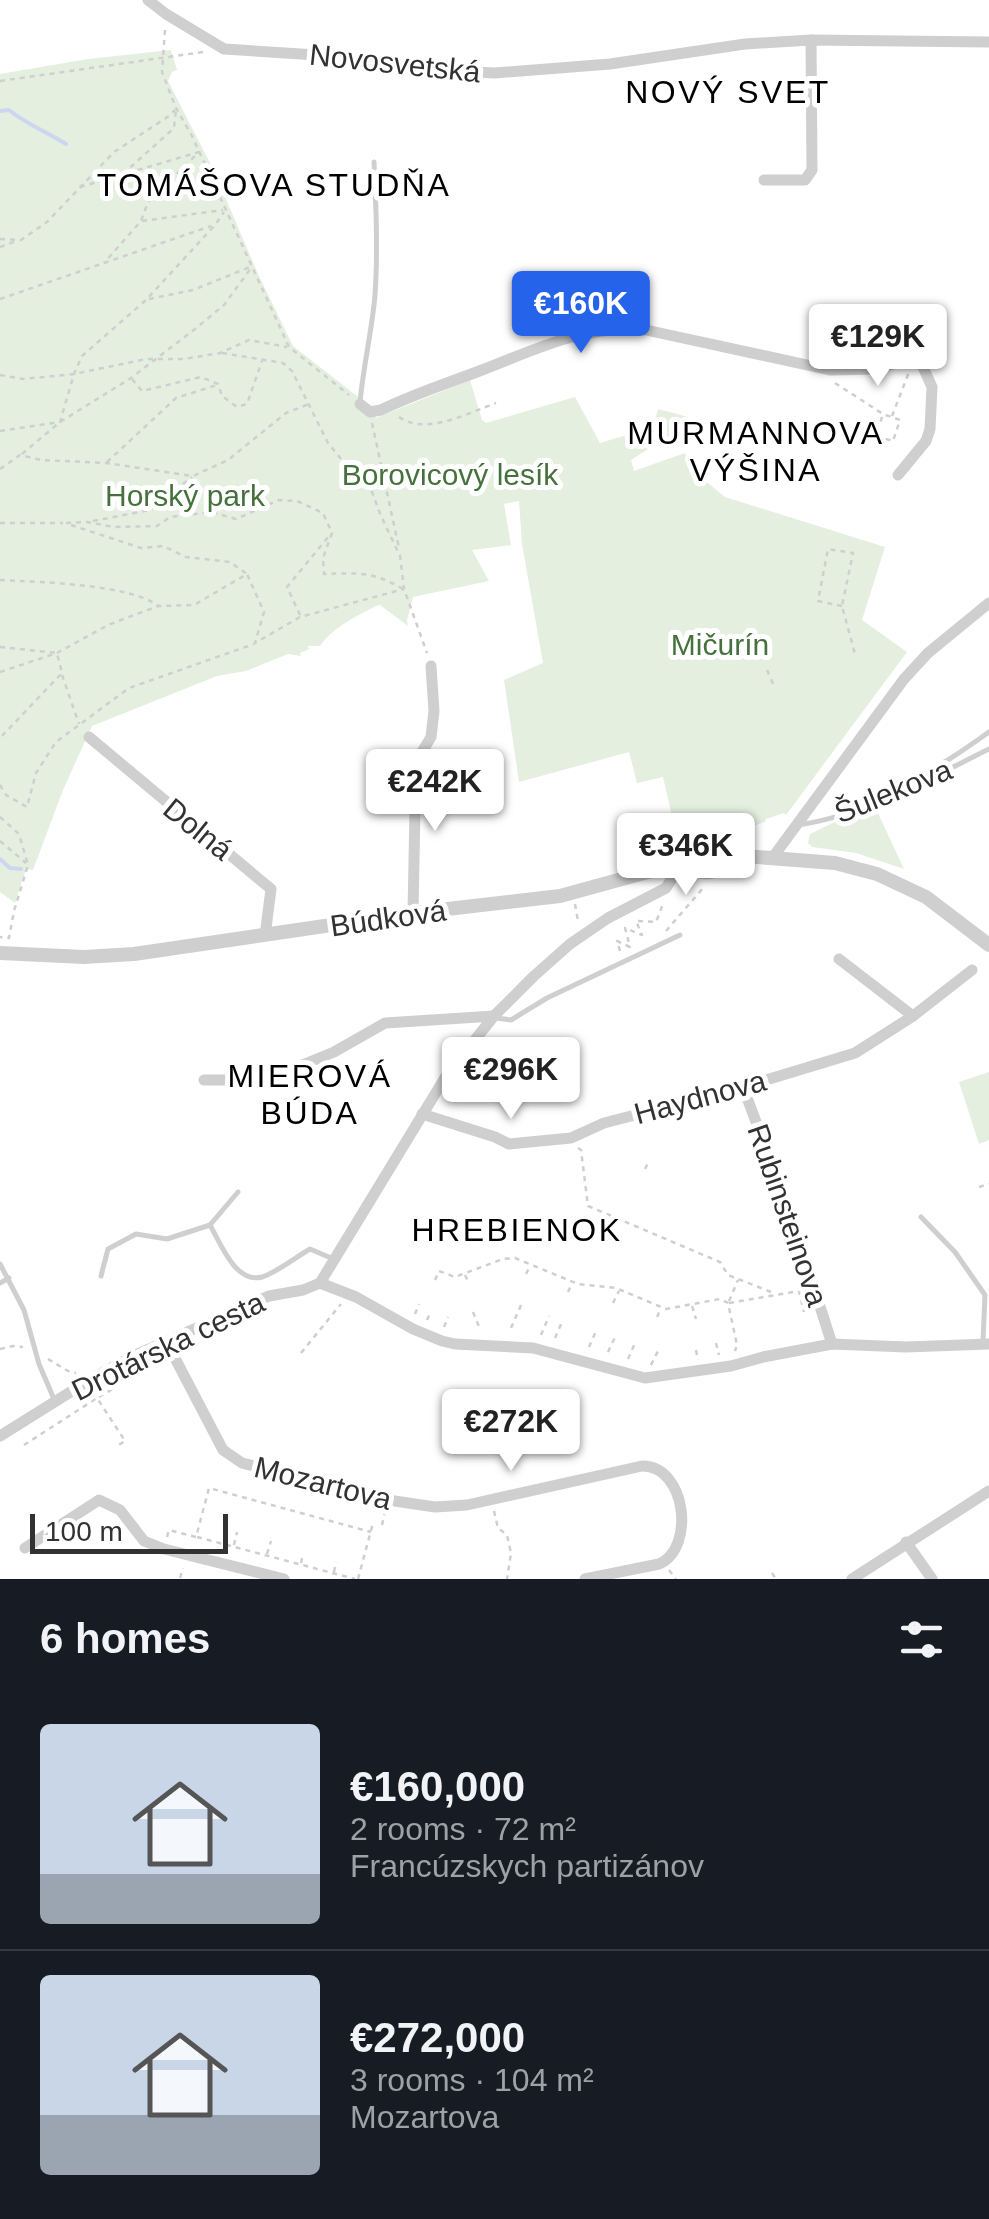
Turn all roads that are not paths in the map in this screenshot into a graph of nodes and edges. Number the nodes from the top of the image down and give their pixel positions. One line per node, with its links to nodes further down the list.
1 (148, 0): 2 (street, Novosvetská)
2 (811, 40): 3 (street, Novosvetská); 5 (street)
3 (989, 42)
4 (374, 162): 6 (lane)
5 (764, 180)
6 (365, 408): 7 (street)
7 (898, 475)
8 (989, 603): 14 (street)
9 (431, 666): 17 (street)
10 (989, 732): 13 (lane)
11 (89, 737): 19 (street, Dolná)
12 (989, 749): 13 (lane, Šulekova)
13 (844, 814): 14 (lane, Šulekova)
14 (796, 826): 15 (street)
15 (773, 857): 16 (street, Búdková); 20 (street, Búdková)
16 (682, 862): 17 (street, Búdková); 24 (street)
17 (413, 913): 19 (street, Búdková)
18 (680, 935): 24 (lane)
19 (265, 936): 21 (street, Búdková)
20 (989, 945)
21 (0, 953)
22 (839, 958): 25 (street)
23 (972, 970): 25 (street, Haydnova)
24 (494, 1016): 26 (street); 28 (street)
25 (912, 1016): 27 (street, Haydnova)
26 (204, 1080)
27 (744, 1086): 28 (street, Haydnova); 39 (street, Rubinsteinova)
28 (422, 1114): 32 (street)
29 (238, 1192): 31 (lane)
30 (921, 1217): 40 (lane)
31 (210, 1225): 32 (lane); 34 (lane)
32 (334, 1260): 37 (street)
33 (0, 1264): 35 (lane)
34 (101, 1276)
35 (9, 1278): 36 (lane); 41 (lane)
36 (0, 1283)
37 (320, 1283): 38 (street, Drotárska cesta); 39 (street)
38 (166, 1340): 41 (street, Drotárska cesta); 47 (street, Mozartova)
39 (832, 1344): 40 (street)
40 (986, 1344)
41 (55, 1401): 42 (street, Drotárska cesta)
42 (0, 1436)
43 (989, 1491): 44 (street)
44 (906, 1542): 48 (street); 49 (street)
45 (25, 1548): 46 (street)
46 (284, 1579)
47 (585, 1579)
48 (852, 1579)
49 (932, 1579)

